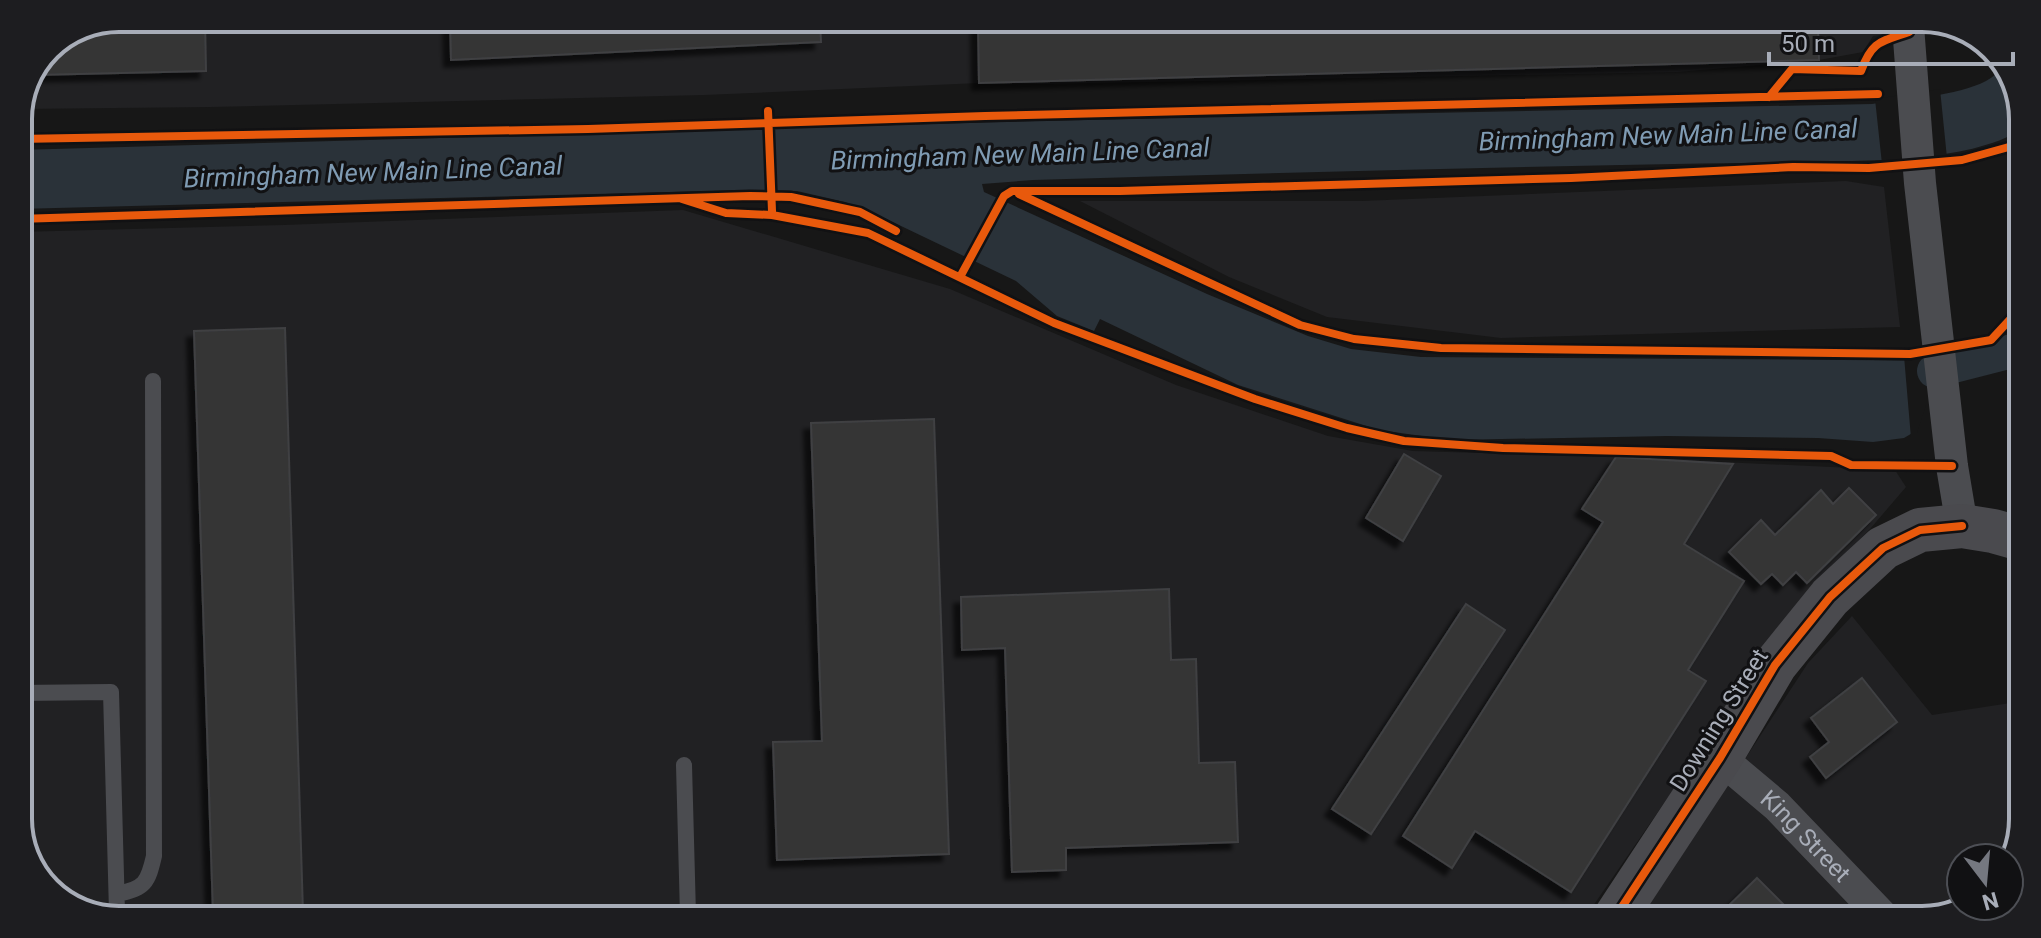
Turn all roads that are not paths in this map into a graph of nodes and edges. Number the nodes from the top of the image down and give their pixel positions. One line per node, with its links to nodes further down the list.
1 (1908, 32): 3 (street)
2 (153, 381): 8 (lane)
3 (1962, 526): 4 (street, Downing Street); 6 (street, Downing Street)
4 (2009, 535)
5 (32, 693): 8 (lane)
6 (1720, 758): 11 (street, Downing Street); 12 (street, King Street)
7 (684, 765): 10 (lane)
8 (117, 894): 9 (lane)
9 (117, 906)
10 (688, 906)
11 (1623, 906)
12 (1873, 906)

